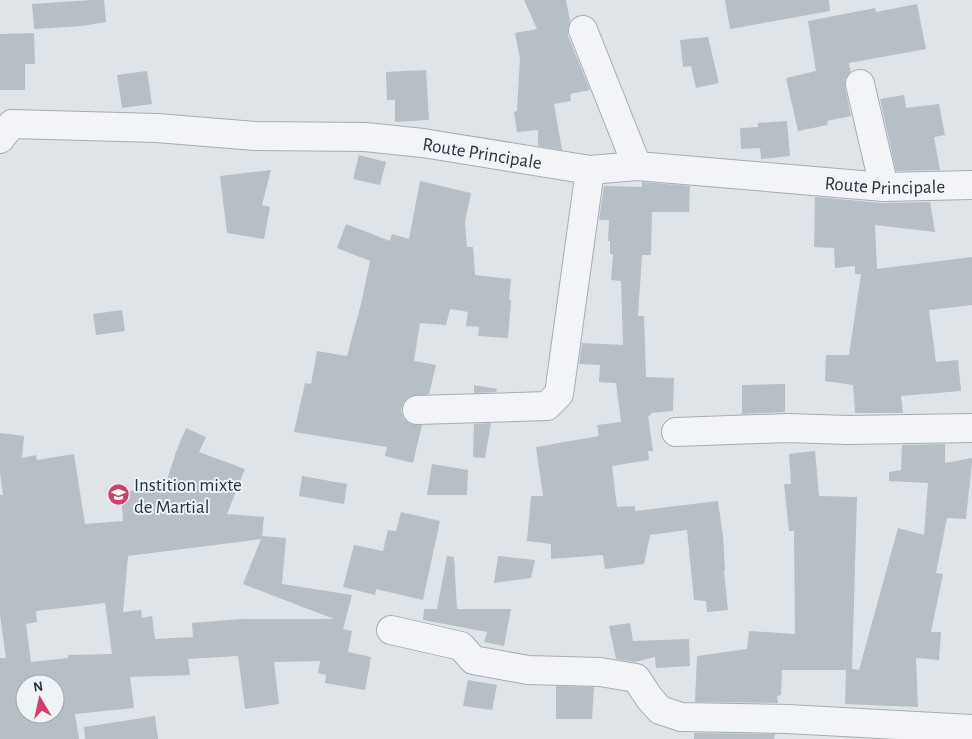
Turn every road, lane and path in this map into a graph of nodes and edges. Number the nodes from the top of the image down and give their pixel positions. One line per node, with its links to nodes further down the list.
1 (584, 30): 4 (street)
2 (860, 84): 7 (street)
3 (0, 139): 5 (street, Route Principale)
4 (637, 166): 5 (street, Route Principale); 7 (street, Route Principale)
5 (590, 170): 8 (street)
6 (972, 185): 7 (street, Route Principale)
7 (884, 187)
8 (417, 410)
9 (972, 428): 10 (street)
10 (676, 432)
11 (391, 630): 12 (street)
12 (972, 729)

